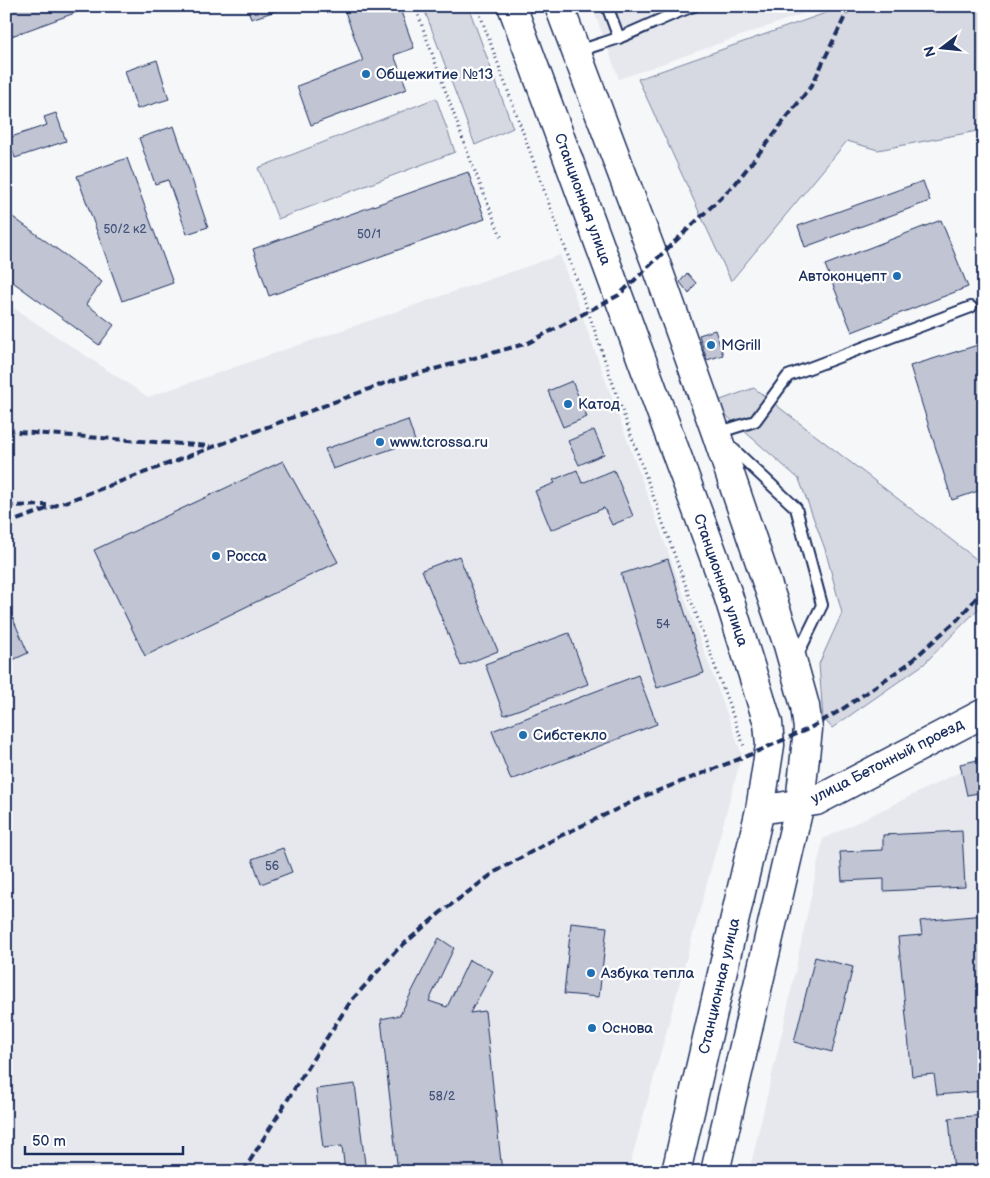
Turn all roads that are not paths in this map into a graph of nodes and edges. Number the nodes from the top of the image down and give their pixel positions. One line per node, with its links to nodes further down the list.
1 (512, 6): 13 (main road, Станционная улица)
2 (559, 6): 7 (main road)
3 (607, 6): 6 (lane)
4 (694, 6): 5 (lane)
5 (671, 10): 6 (lane)
6 (619, 38): 7 (lane)
7 (577, 53): 9 (main road)
8 (971, 307): 9 (lane)
9 (716, 433): 10 (main road); 10 (lane)
10 (794, 664): 12 (main road)
11 (984, 713): 12 (main road, улица Бетонный проезд)
12 (800, 803): 13 (main road, улица Бетонный проезд); 15 (main road)
13 (760, 810): 14 (main road, Станционная улица)
14 (676, 1172)
15 (715, 1172)

